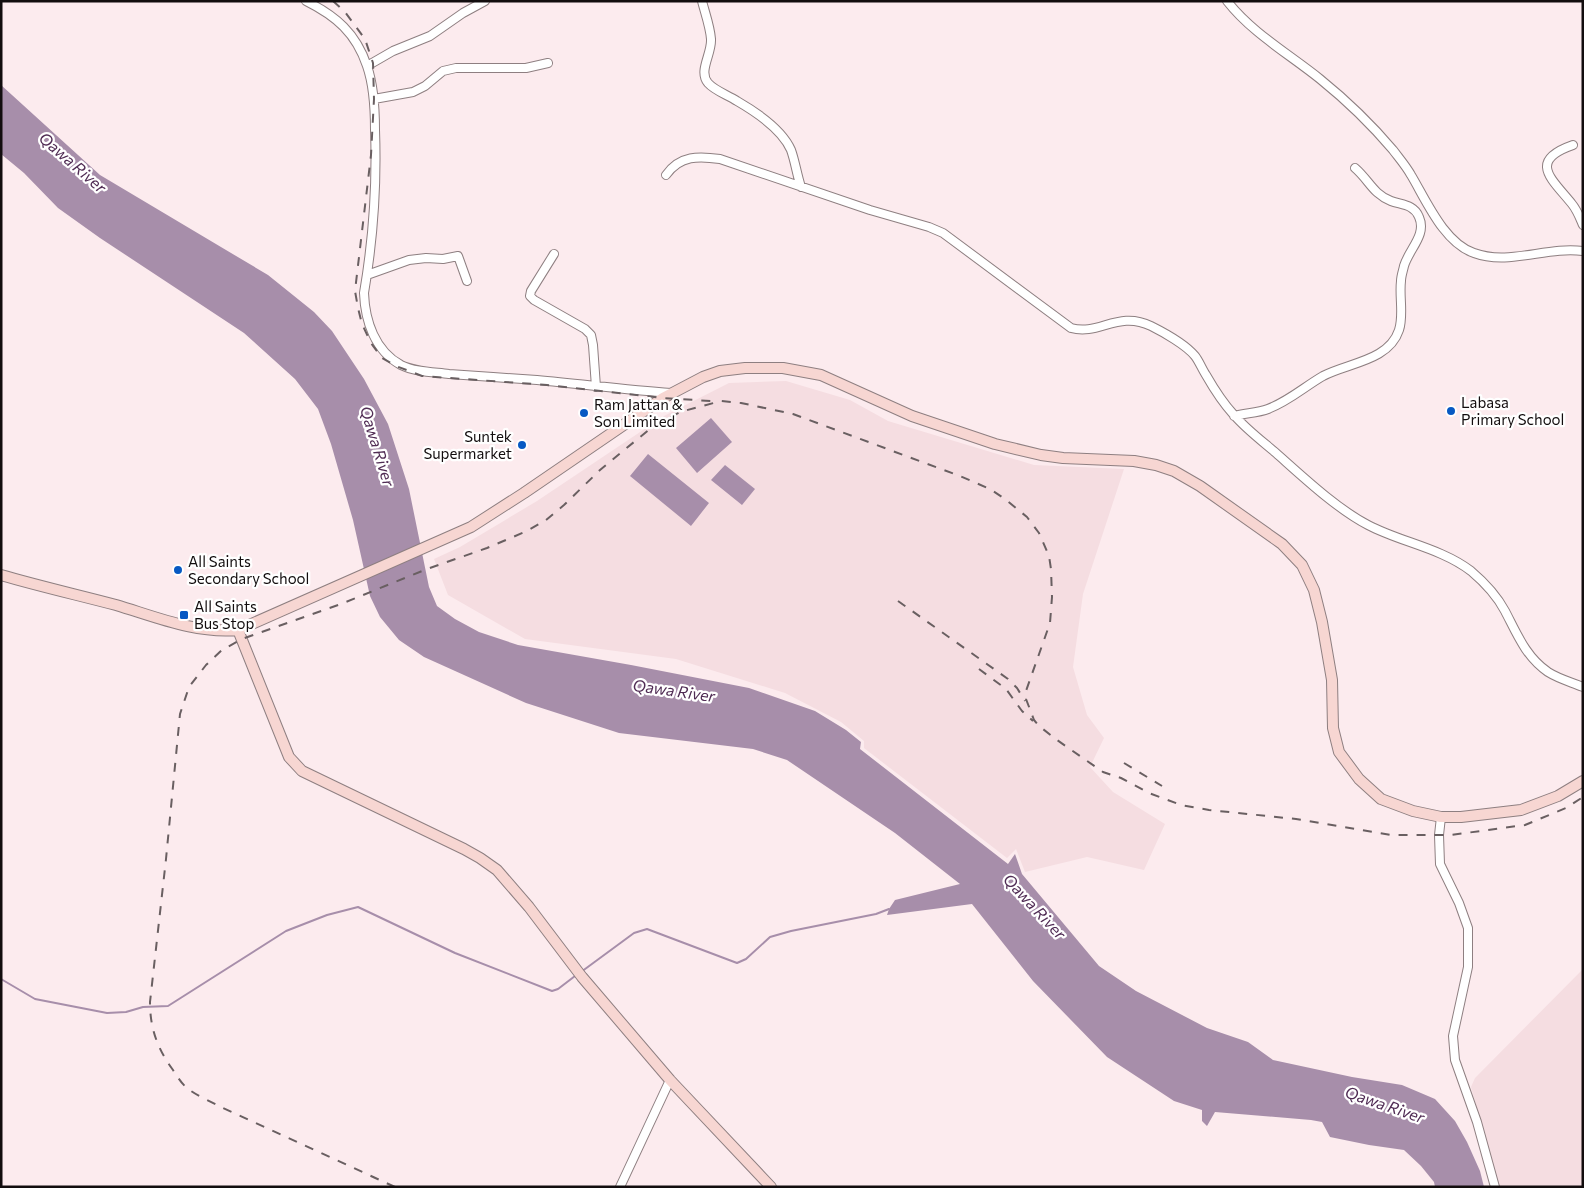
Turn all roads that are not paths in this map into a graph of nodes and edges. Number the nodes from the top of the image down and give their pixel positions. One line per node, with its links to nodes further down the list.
1 (306, 1): 6 (street)
2 (485, 1): 6 (street)
3 (702, 1): 11 (street)
4 (1227, 1): 13 (street)
5 (548, 63): 7 (street)
6 (367, 66): 7 (street)
7 (374, 99): 15 (street)
8 (1573, 145): 12 (street)
9 (1355, 168): 19 (street)
10 (666, 175): 11 (street)
11 (801, 187): 19 (street)
12 (1583, 225)
13 (1583, 251)
14 (554, 254): 17 (street)
15 (367, 275): 16 (street); 17 (street)
16 (467, 281)
17 (596, 387): 18 (street)
18 (670, 393): 21 (main road); 24 (main road)
19 (1234, 416): 22 (street)
20 (1, 575): 21 (main road)
21 (238, 630): 25 (main road)
22 (1583, 687)
23 (1583, 781): 24 (main road)
24 (1442, 817): 28 (street)
25 (670, 1080): 26 (street); 27 (main road)
26 (620, 1187)
27 (771, 1187)
28 (1495, 1187)

